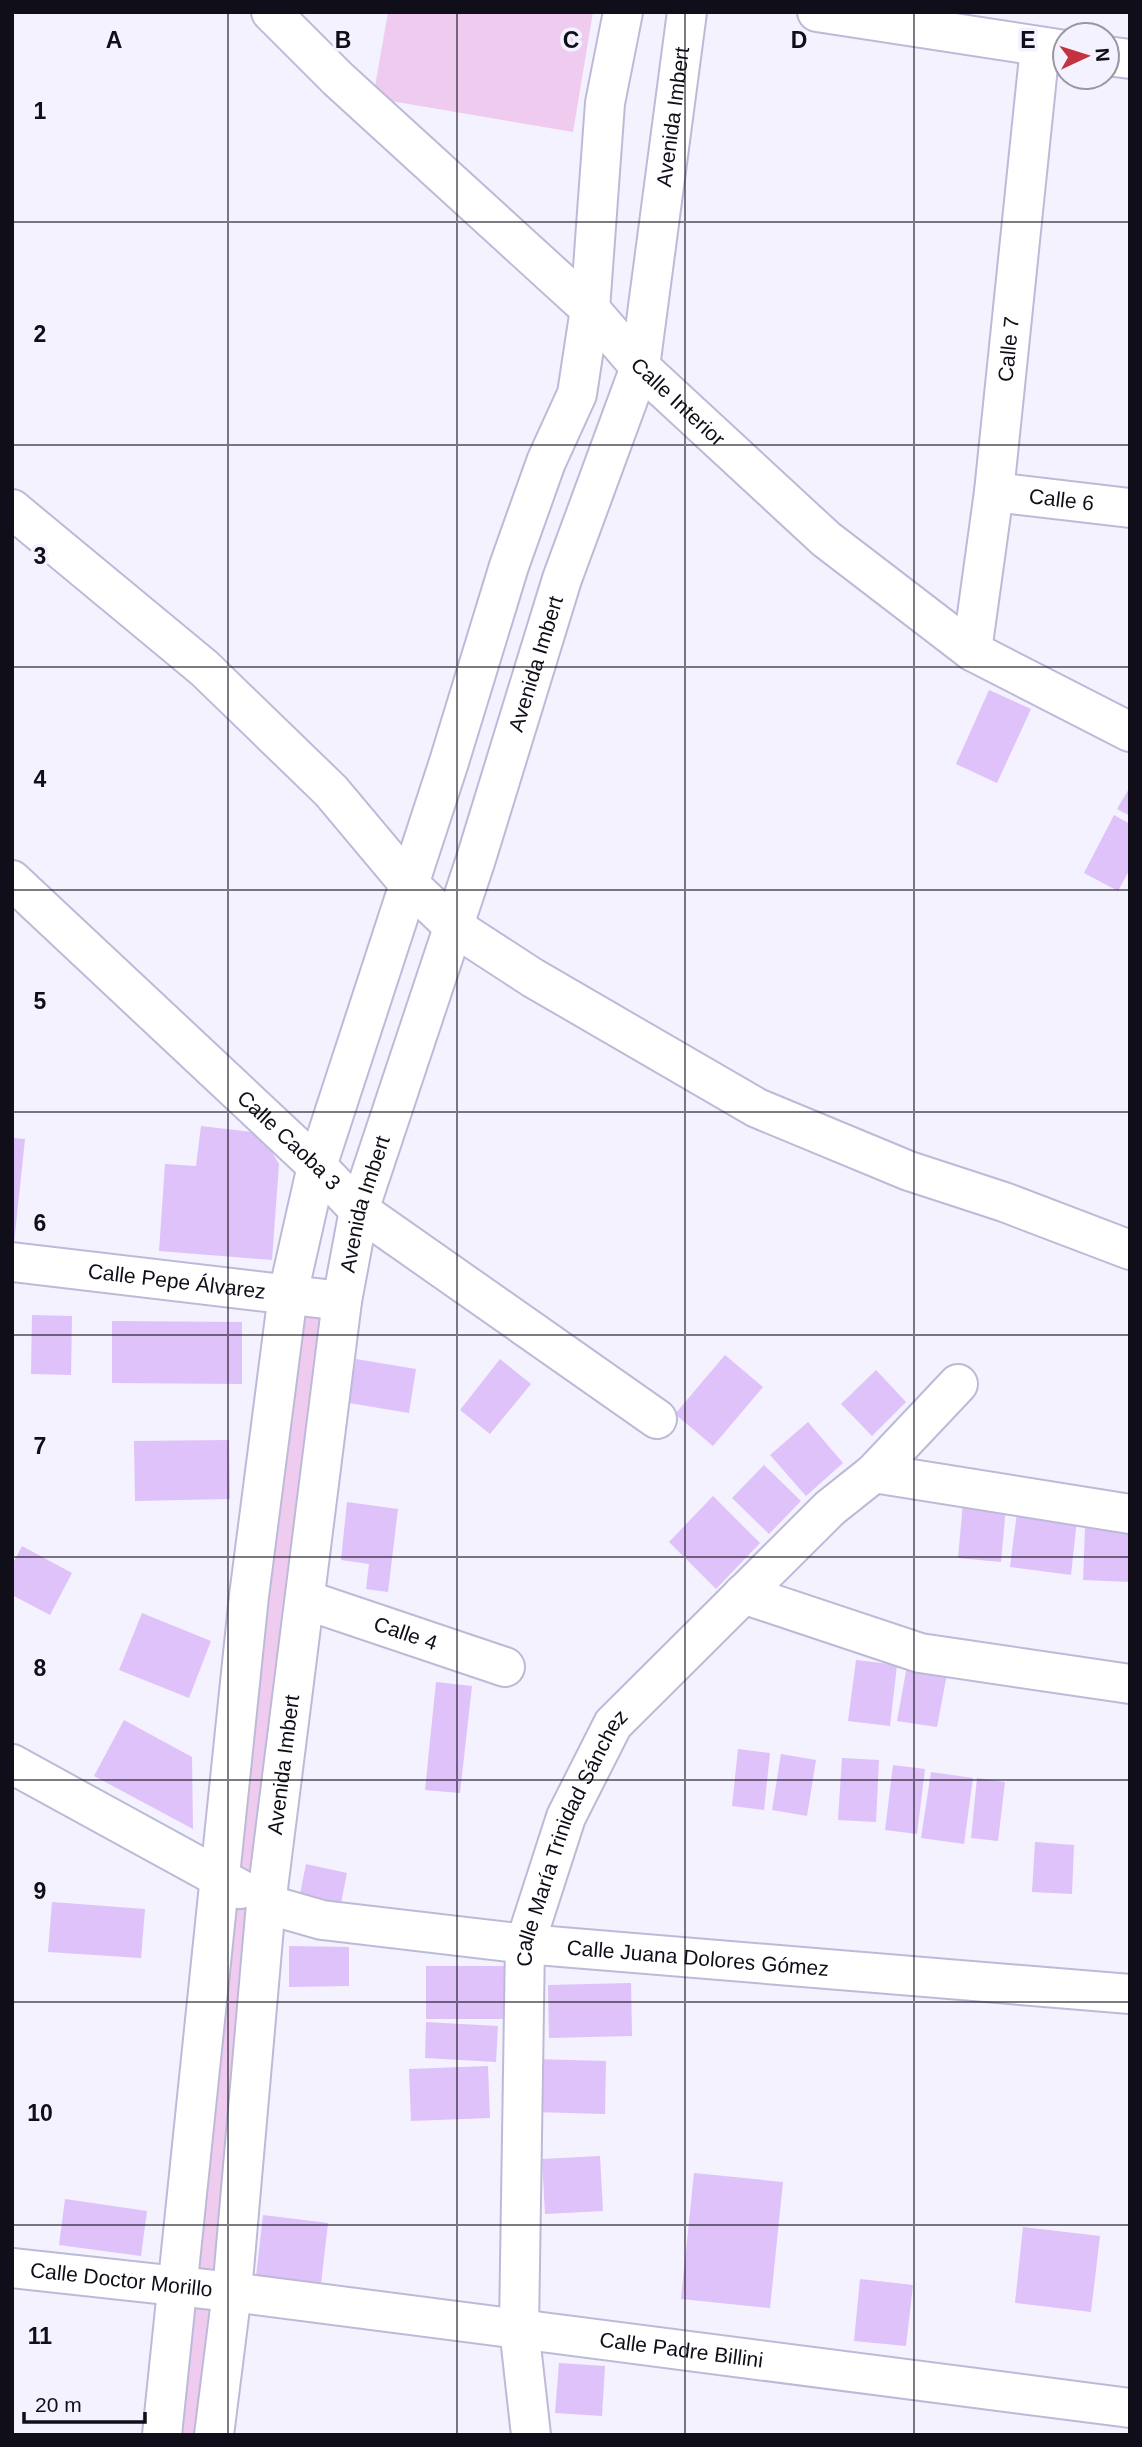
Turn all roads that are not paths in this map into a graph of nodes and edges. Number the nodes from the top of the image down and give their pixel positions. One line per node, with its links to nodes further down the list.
1 (271, 12): 7 (street, Calle Interior)
2 (623, 12): 7 (street)
3 (687, 12): 8 (street, Avenida Imbert)
4 (817, 12): 5 (street)
5 (1051, 48)
6 (1051, 56): 9 (street, Calle 7)
7 (590, 309): 8 (street, Calle Interior); 15 (street)
8 (640, 367): 12 (street, Calle Interior); 16 (street, Avenida Imbert)
9 (994, 492): 10 (street, Calle 6); 12 (street, Calle 7)
10 (1130, 508)
11 (12, 509): 15 (street)
12 (972, 651): 13 (street, Calle Interior)
13 (1130, 732)
14 (12, 880): 17 (street, Calle Caoba 3)
15 (409, 884): 16 (street); 17 (street)
16 (453, 926): 18 (street, Avenida Imbert); 19 (street)
17 (317, 1166): 18 (street, Calle Caoba 3); 21 (street)
18 (359, 1210): 22 (street, Avenida Imbert); 24 (street, Calle Caoba 3)
19 (1130, 1250)
20 (12, 1262): 21 (street, Calle Pepe Álvarez)
21 (288, 1294): 22 (street, Calle Pepe Álvarez); 32 (street)
22 (342, 1301): 28 (street, Avenida Imbert)
23 (958, 1384): 25 (street, Calle María Trinidad Sánchez)
24 (657, 1419)
25 (874, 1473): 26 (street); 27 (street, Calle María Trinidad Sánchez)
26 (1130, 1514)
27 (743, 1594): 30 (street); 34 (street, Calle María Trinidad Sánchez)
28 (306, 1601): 29 (street, Calle 4); 33 (street, Avenida Imbert)
29 (505, 1667)
30 (1130, 1684)
31 (12, 1764): 32 (street, Calle Juana Dolores Gómez)
32 (219, 1877): 33 (street, Calle Juana Dolores Gómez); 37 (street)
33 (266, 1905): 34 (street, Calle Juana Dolores Gómez); 38 (street, Avenida Imbert)
34 (525, 1944): 35 (street, Calle Juana Dolores Gómez); 39 (street, Calle María Trinidad Sánchez)
35 (1130, 1994)
36 (12, 2268): 37 (street, Calle Doctor Morillo)
37 (176, 2288): 38 (street, Calle Doctor Morillo); 41 (street)
38 (232, 2292): 39 (street, Calle Padre Billini); 42 (street, Avenida Imbert)
39 (519, 2328): 40 (street, Calle Padre Billini); 43 (street, Calle María Trinidad Sánchez)
40 (1130, 2408)
41 (162, 2435)
42 (214, 2435)
43 (531, 2435)

